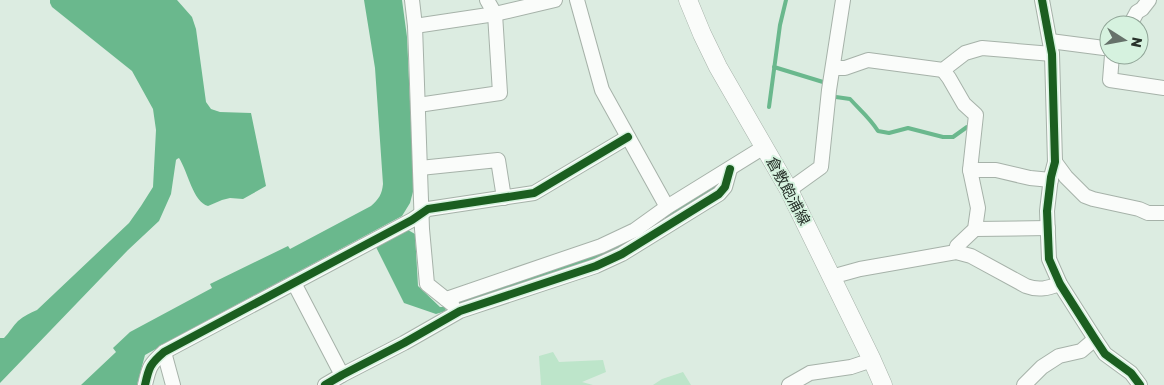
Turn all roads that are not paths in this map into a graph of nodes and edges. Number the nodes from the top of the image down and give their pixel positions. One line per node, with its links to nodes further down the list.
1 (412, 0): 11 (street)
2 (487, 0): 9 (street)
3 (555, 0): 9 (street)
4 (577, 0): 19 (street)
5 (688, 0): 20 (main road, 倉敷飽浦線)
6 (843, 0): 15 (street)
7 (1042, 0): 12 (street)
8 (1149, 0): 10 (street)
9 (495, 14): 11 (street); 18 (street)
10 (1135, 15)
11 (415, 26): 18 (street)
12 (1051, 48): 13 (street); 16 (street); 21 (street)
13 (1099, 48)
14 (1111, 65): 17 (street)
15 (833, 68): 16 (street); 26 (street)
16 (943, 70): 24 (street)
17 (1164, 88)
18 (418, 105): 22 (street)
19 (628, 137): 27 (street); 28 (street)
20 (764, 147): 23 (street); 26 (main road, 倉敷飽浦線)
21 (1055, 162): 25 (street); 30 (street)
22 (420, 168): 27 (street); 29 (street)
23 (730, 169): 28 (street); 37 (street)
24 (970, 170): 25 (street); 32 (street)
25 (1051, 180): 31 (street)
26 (789, 190): 34 (main road, 倉敷飽浦線)
27 (504, 198): 29 (street)
28 (667, 207): 37 (street)
29 (422, 212): 35 (street); 37 (street)
30 (1164, 213)
31 (1048, 228): 32 (street); 36 (street)
32 (975, 229): 33 (street)
33 (956, 252): 34 (street); 36 (street)
34 (831, 277): 40 (main road, 倉敷飽浦線)
35 (294, 284): 39 (street); 41 (street)
36 (1060, 284): 38 (street)
37 (453, 305): 41 (street)
38 (1094, 339): 47 (street); 48 (street)
39 (164, 352): 42 (street); 43 (street)
40 (872, 360): 45 (street); 46 (main road, 倉敷飽浦線)
41 (342, 375): 44 (street)
42 (145, 385)
43 (173, 385)
44 (325, 385)
45 (789, 385)
46 (883, 385)
47 (1024, 385)
48 (1140, 385)

